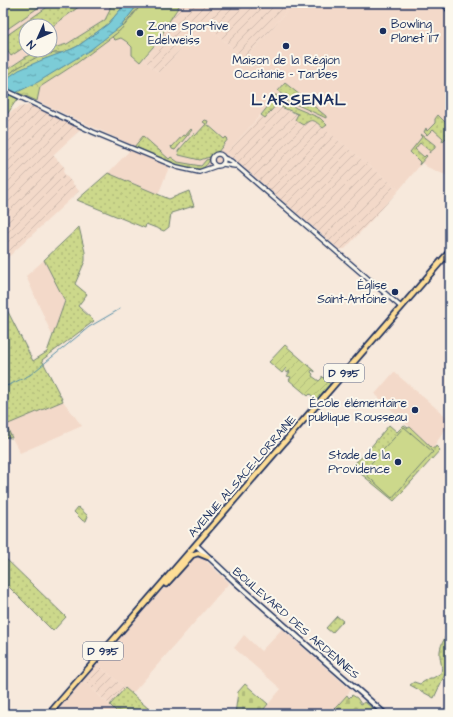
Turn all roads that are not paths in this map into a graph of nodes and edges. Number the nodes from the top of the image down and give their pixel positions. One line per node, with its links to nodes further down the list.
1 (3, 88): 7 (street)
2 (224, 158): 3 (street); 4 (street); 6 (street)
3 (212, 160): 5 (street); 7 (street)
4 (223, 164): 5 (street); 6 (street)
5 (216, 166): 7 (street)
6 (236, 166): 9 (street)
7 (207, 169)
8 (450, 251): 9 (main road, AVENUE ALSACE-LORRAINE / D 935)
9 (401, 307): 10 (main road, AVENUE ALSACE-LORRAINE / D 935)
10 (196, 545): 11 (main road, BOULEVARD DES ARDENNES); 12 (main road, AVENUE ALSACE-LORRAINE / D 935)
11 (208, 557): 12 (main road); 14 (main road, BOULEVARD DES ARDENNES)
12 (158, 589): 13 (main road, AVENUE ALSACE-LORRAINE / D 935)
13 (49, 714)
14 (385, 714)

